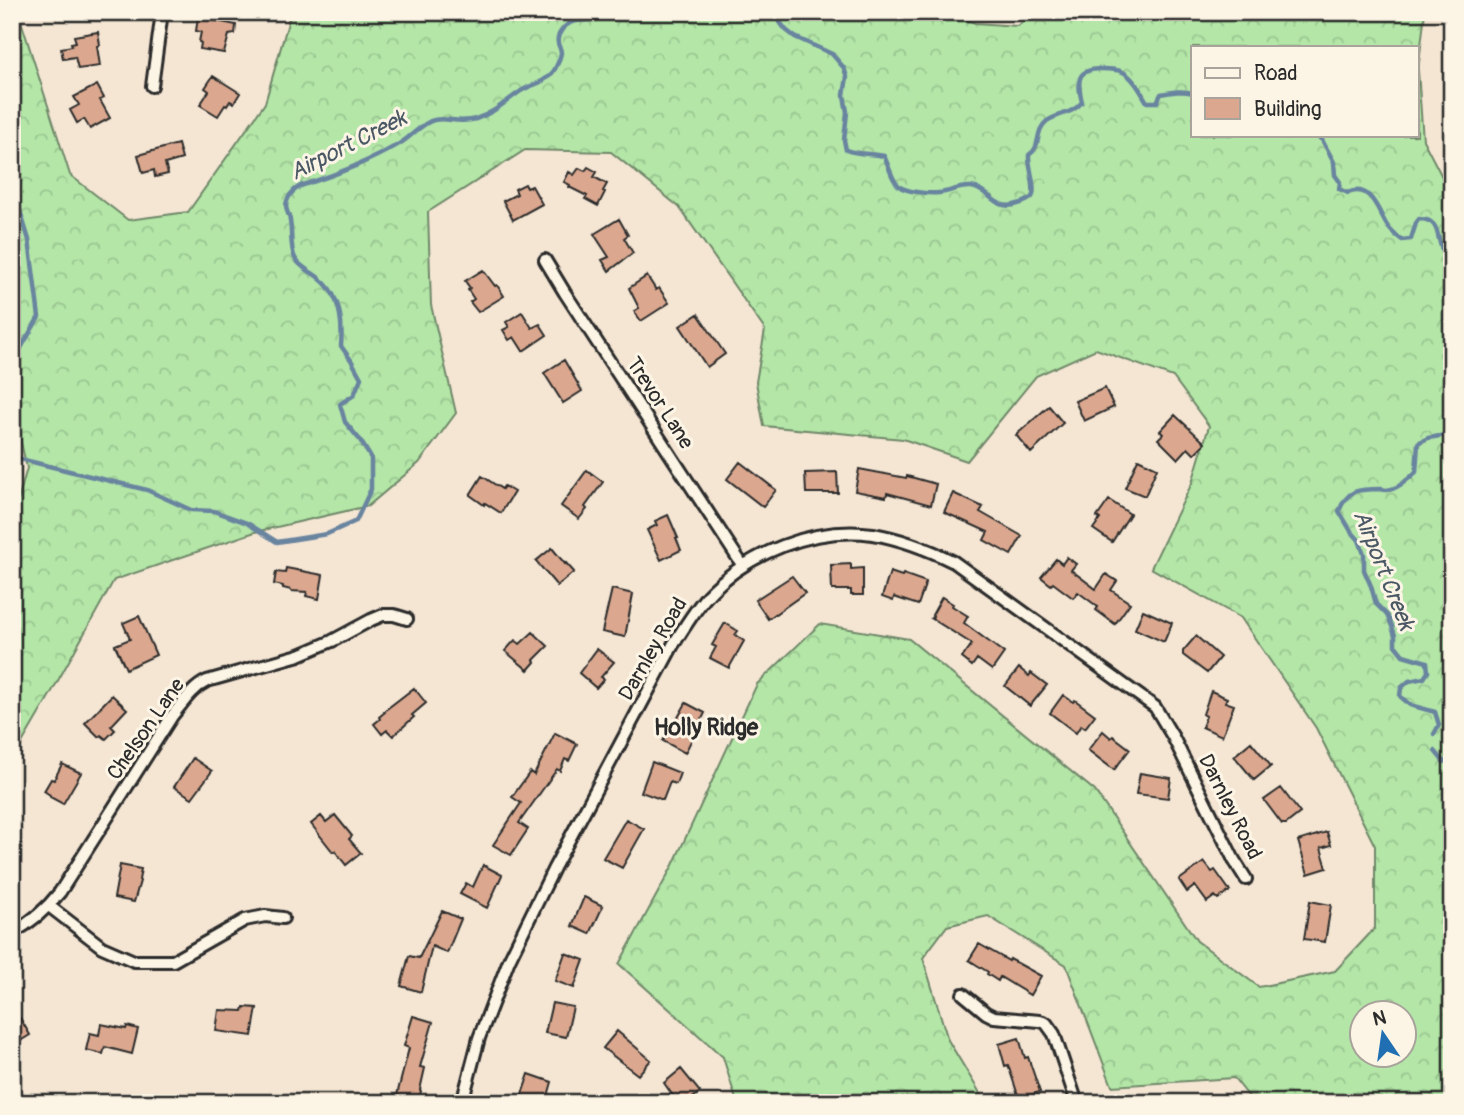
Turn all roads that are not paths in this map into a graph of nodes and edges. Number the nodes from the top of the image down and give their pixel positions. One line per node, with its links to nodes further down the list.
1 (162, 12): 2 (street)
2 (152, 86)
3 (545, 260): 4 (street, Trevor Lane)
4 (743, 566): 6 (street, Darnley Road); 11 (street, Darnley Road)
5 (407, 619): 7 (street, Chelson Lane)
6 (1246, 879)
7 (49, 906): 8 (street); 9 (street, Chelson Lane)
8 (283, 918)
9 (12, 933)
10 (963, 994): 12 (street)
11 (462, 1103)
12 (1077, 1103)

